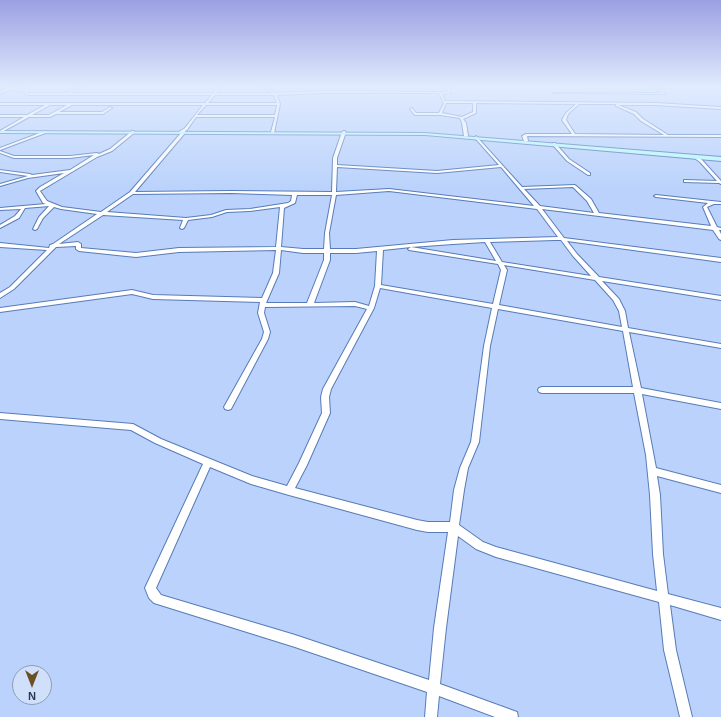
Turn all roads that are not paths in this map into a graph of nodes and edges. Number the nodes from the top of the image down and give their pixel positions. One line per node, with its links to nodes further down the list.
1 (20, 120): 7 (street)
2 (192, 120): 10 (street)
3 (275, 120): 11 (street)
4 (463, 120): 14 (street)
5 (564, 120): 13 (street)
6 (643, 120): 15 (street)
7 (0, 132): 8 (main road)
8 (46, 132): 9 (main road); 20 (street)
9 (133, 132): 10 (main road); 22 (street)
10 (182, 132): 11 (main road); 36 (street)
11 (273, 132): 12 (main road)
12 (344, 132): 14 (main road); 25 (street)
13 (574, 135): 15 (street); 18 (street)
14 (466, 136): 17 (main road)
15 (668, 136): 16 (street)
16 (721, 136)
17 (476, 137): 18 (main road); 26 (street)
18 (526, 141): 19 (main road)
19 (554, 144): 23 (main road); 29 (street)
20 (0, 149)
21 (0, 152): 22 (street)
22 (101, 154): 28 (street)
23 (703, 159): 24 (main road); 32 (street)
24 (721, 159)
25 (334, 166): 26 (street); 37 (street)
26 (502, 166): 34 (street)
27 (0, 171): 30 (street)
28 (71, 171): 30 (street); 42 (street)
29 (589, 174)
30 (37, 176): 33 (street)
31 (685, 181): 32 (street)
32 (721, 182)
33 (0, 185)
34 (521, 188): 43 (street); 47 (street)
35 (295, 193): 36 (street); 37 (street); 41 (street)
36 (132, 194): 46 (street)
37 (334, 194): 43 (street); 61 (street)
38 (656, 196): 39 (street)
39 (712, 202): 40 (street); 52 (street)
40 (721, 203)
41 (288, 204): 48 (street); 59 (street)
42 (51, 205): 44 (street); 46 (street); 51 (street)
43 (537, 206): 47 (street); 54 (street)
44 (24, 207): 45 (street); 49 (street)
45 (0, 209)
46 (101, 213): 48 (street); 58 (street)
47 (597, 214): 52 (street)
48 (186, 219): 50 (street)
49 (0, 227)
50 (182, 228)
51 (35, 229)
52 (719, 229): 53 (street)
53 (721, 238)
54 (562, 239): 55 (street); 62 (street); 64 (street)
55 (487, 241): 57 (street); 63 (street)
56 (0, 245): 58 (street)
57 (401, 247): 60 (street); 63 (street)
58 (50, 248): 59 (street); 66 (street)
59 (279, 248): 61 (street); 68 (street)
60 (380, 250): 61 (street); 65 (street)
61 (328, 251): 69 (street)
62 (721, 260)
63 (502, 264): 64 (street); 70 (street)
64 (598, 279): 67 (street); 73 (street)
65 (378, 286): 70 (street); 71 (street)
66 (0, 296)
67 (721, 298)
68 (263, 302): 69 (street); 72 (street); 78 (street)
69 (310, 304): 71 (street)
70 (496, 306): 73 (street); 84 (street)
71 (371, 308): 83 (street)
72 (0, 310)
73 (626, 329): 74 (street); 76 (street)
74 (721, 346)
75 (542, 390): 76 (street)
76 (637, 390): 77 (street); 81 (street)
77 (721, 406)
78 (228, 407)
79 (0, 416): 80 (street)
80 (208, 462): 83 (street); 87 (street)
81 (652, 471): 82 (street); 85 (street)
82 (721, 490)
83 (288, 491): 84 (street)
84 (454, 527): 85 (street); 87 (street)
85 (663, 598): 86 (street); 90 (street)
86 (721, 614)
87 (435, 688): 88 (street); 89 (street)
88 (431, 717)
89 (512, 717)
90 (686, 717)

